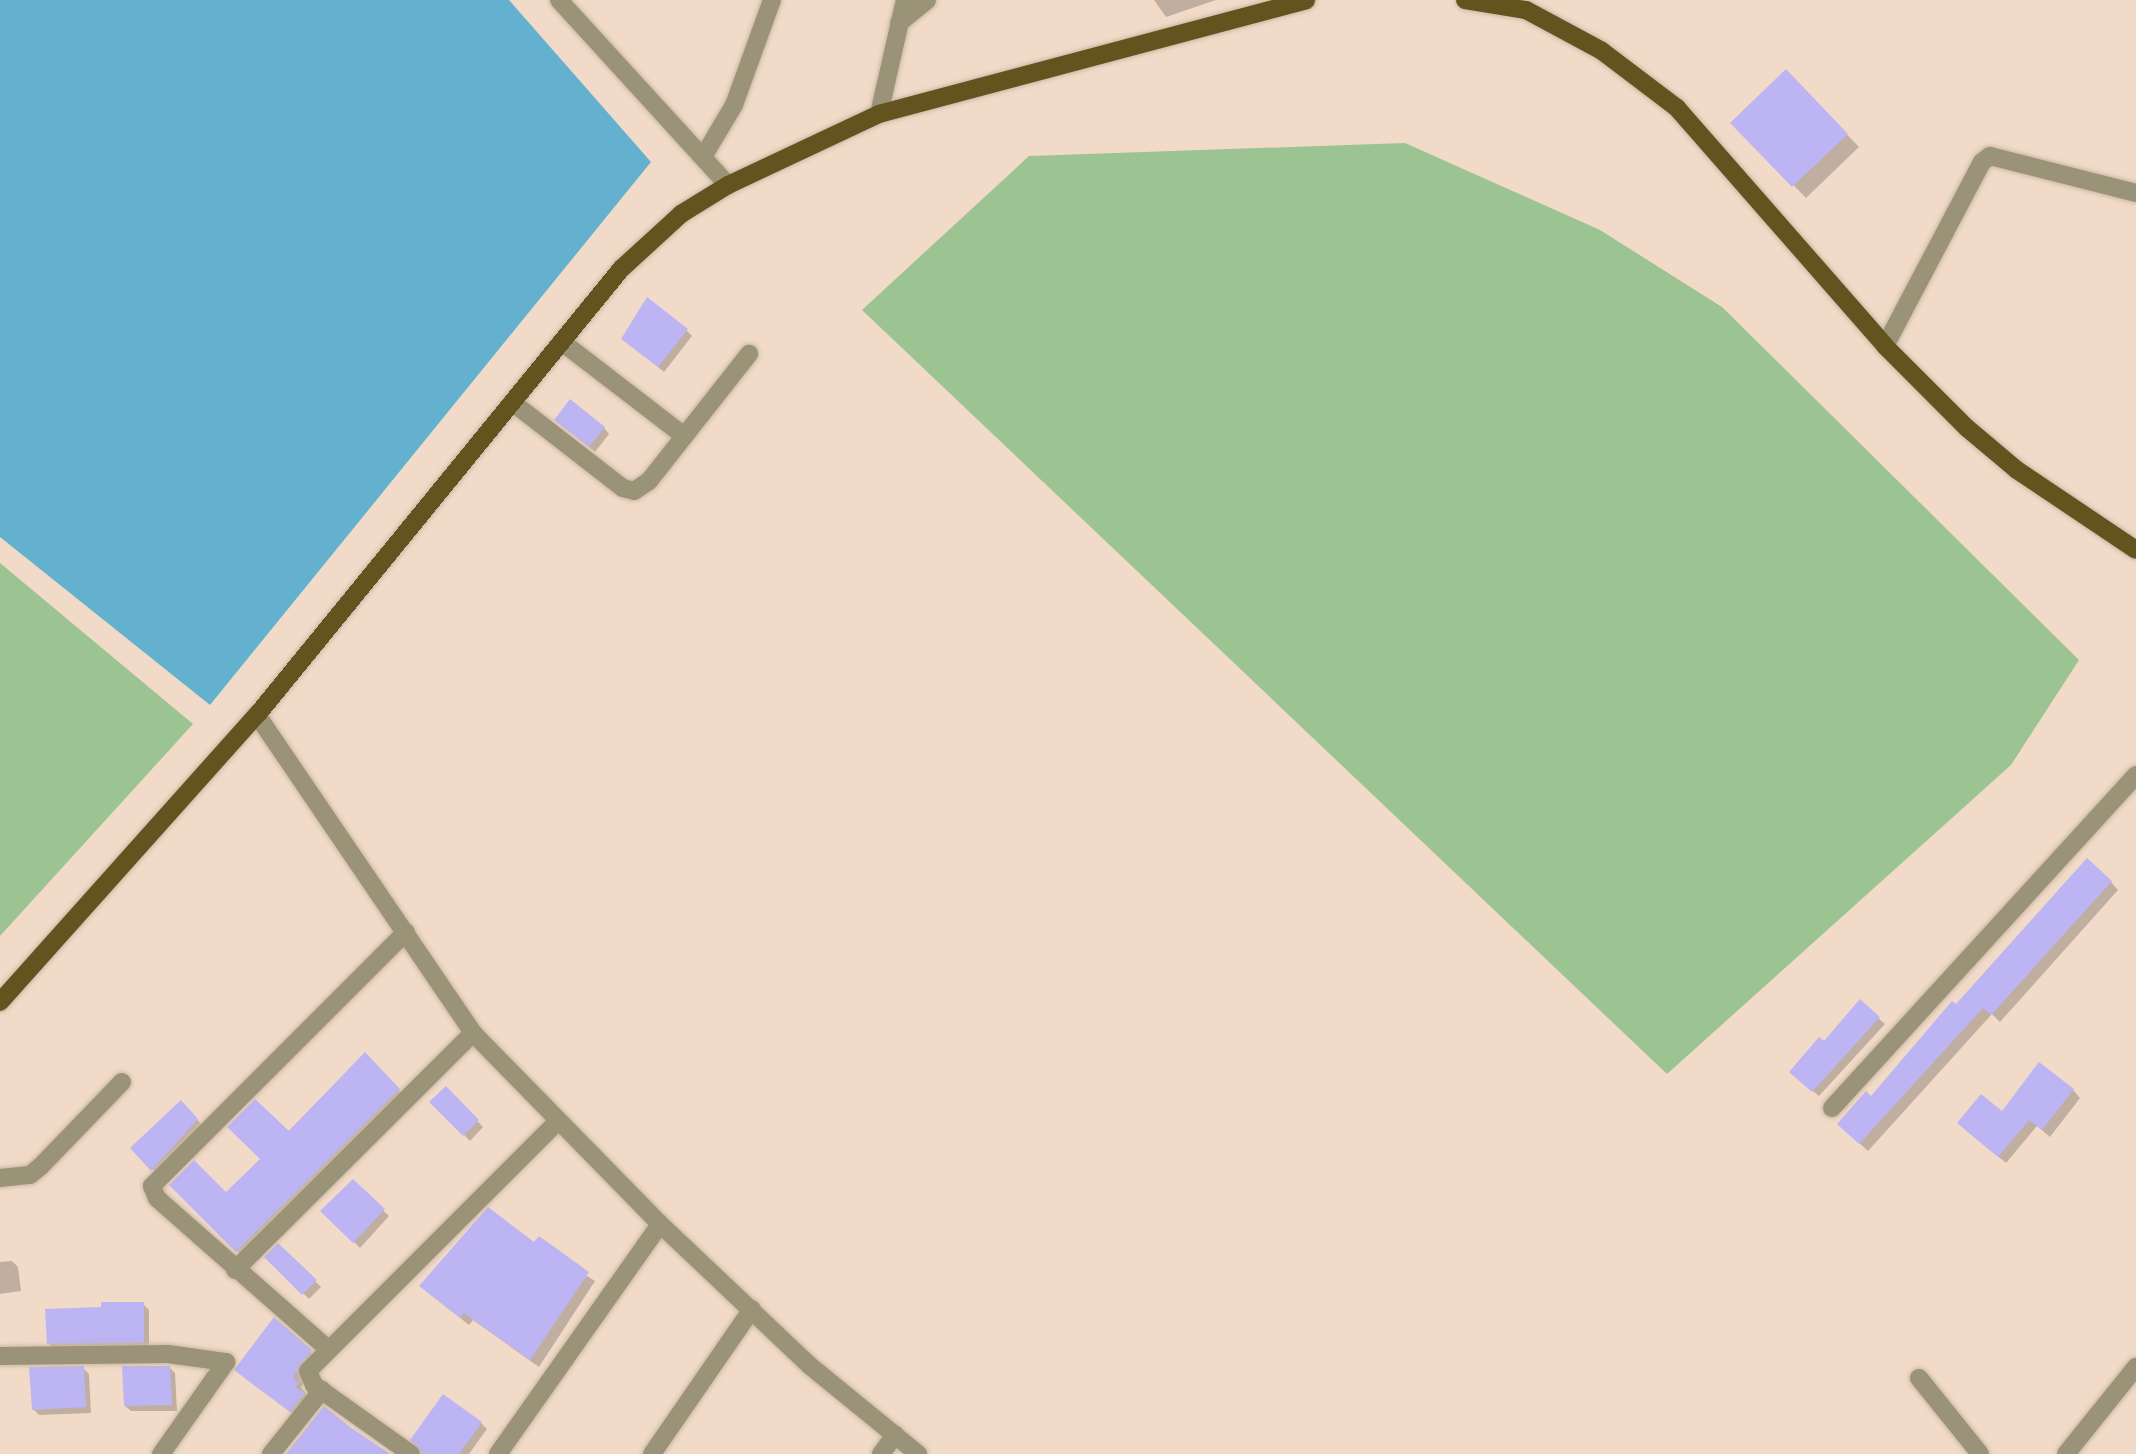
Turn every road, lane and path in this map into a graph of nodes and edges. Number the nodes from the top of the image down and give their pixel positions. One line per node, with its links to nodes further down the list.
1 (559, 0): 9 (street)
2 (772, 0): 9 (street)
3 (905, 0): 7 (street)
4 (927, 0): 7 (street)
5 (1465, 0): 13 (main road)
6 (1295, 1): 8 (main road)
7 (899, 23): 8 (street)
8 (879, 114): 10 (main road)
9 (703, 157): 10 (street)
10 (727, 185): 12 (main road)
11 (2136, 193): 13 (street)
12 (562, 342): 15 (main road); 16 (street)
13 (1885, 346): 17 (main road)
14 (748, 354): 16 (street)
15 (512, 402): 16 (street); 18 (main road)
16 (684, 436)
17 (2136, 550)
18 (257, 715): 20 (street); 21 (main road)
19 (2136, 775): 24 (street)
20 (406, 932): 22 (street); 28 (street)
21 (0, 1002)
22 (473, 1033): 25 (street); 28 (street)
23 (121, 1082): 26 (street)
24 (1832, 1108)
25 (558, 1121): 27 (street); 30 (street)
26 (0, 1178)
27 (660, 1224): 29 (street); 40 (street)
28 (235, 1270): 30 (street)
29 (752, 1309): 35 (street); 41 (street)
30 (328, 1349): 34 (street)
31 (0, 1356): 38 (street)
32 (2136, 1367): 44 (street)
33 (1919, 1378): 36 (street)
34 (322, 1390): 37 (street); 39 (street)
35 (895, 1435): 42 (street); 43 (street)
36 (1969, 1449)
37 (278, 1452)
38 (160, 1454)
39 (411, 1454)
40 (498, 1454)
41 (652, 1454)
42 (881, 1454)
43 (918, 1454)
44 (2066, 1454)

